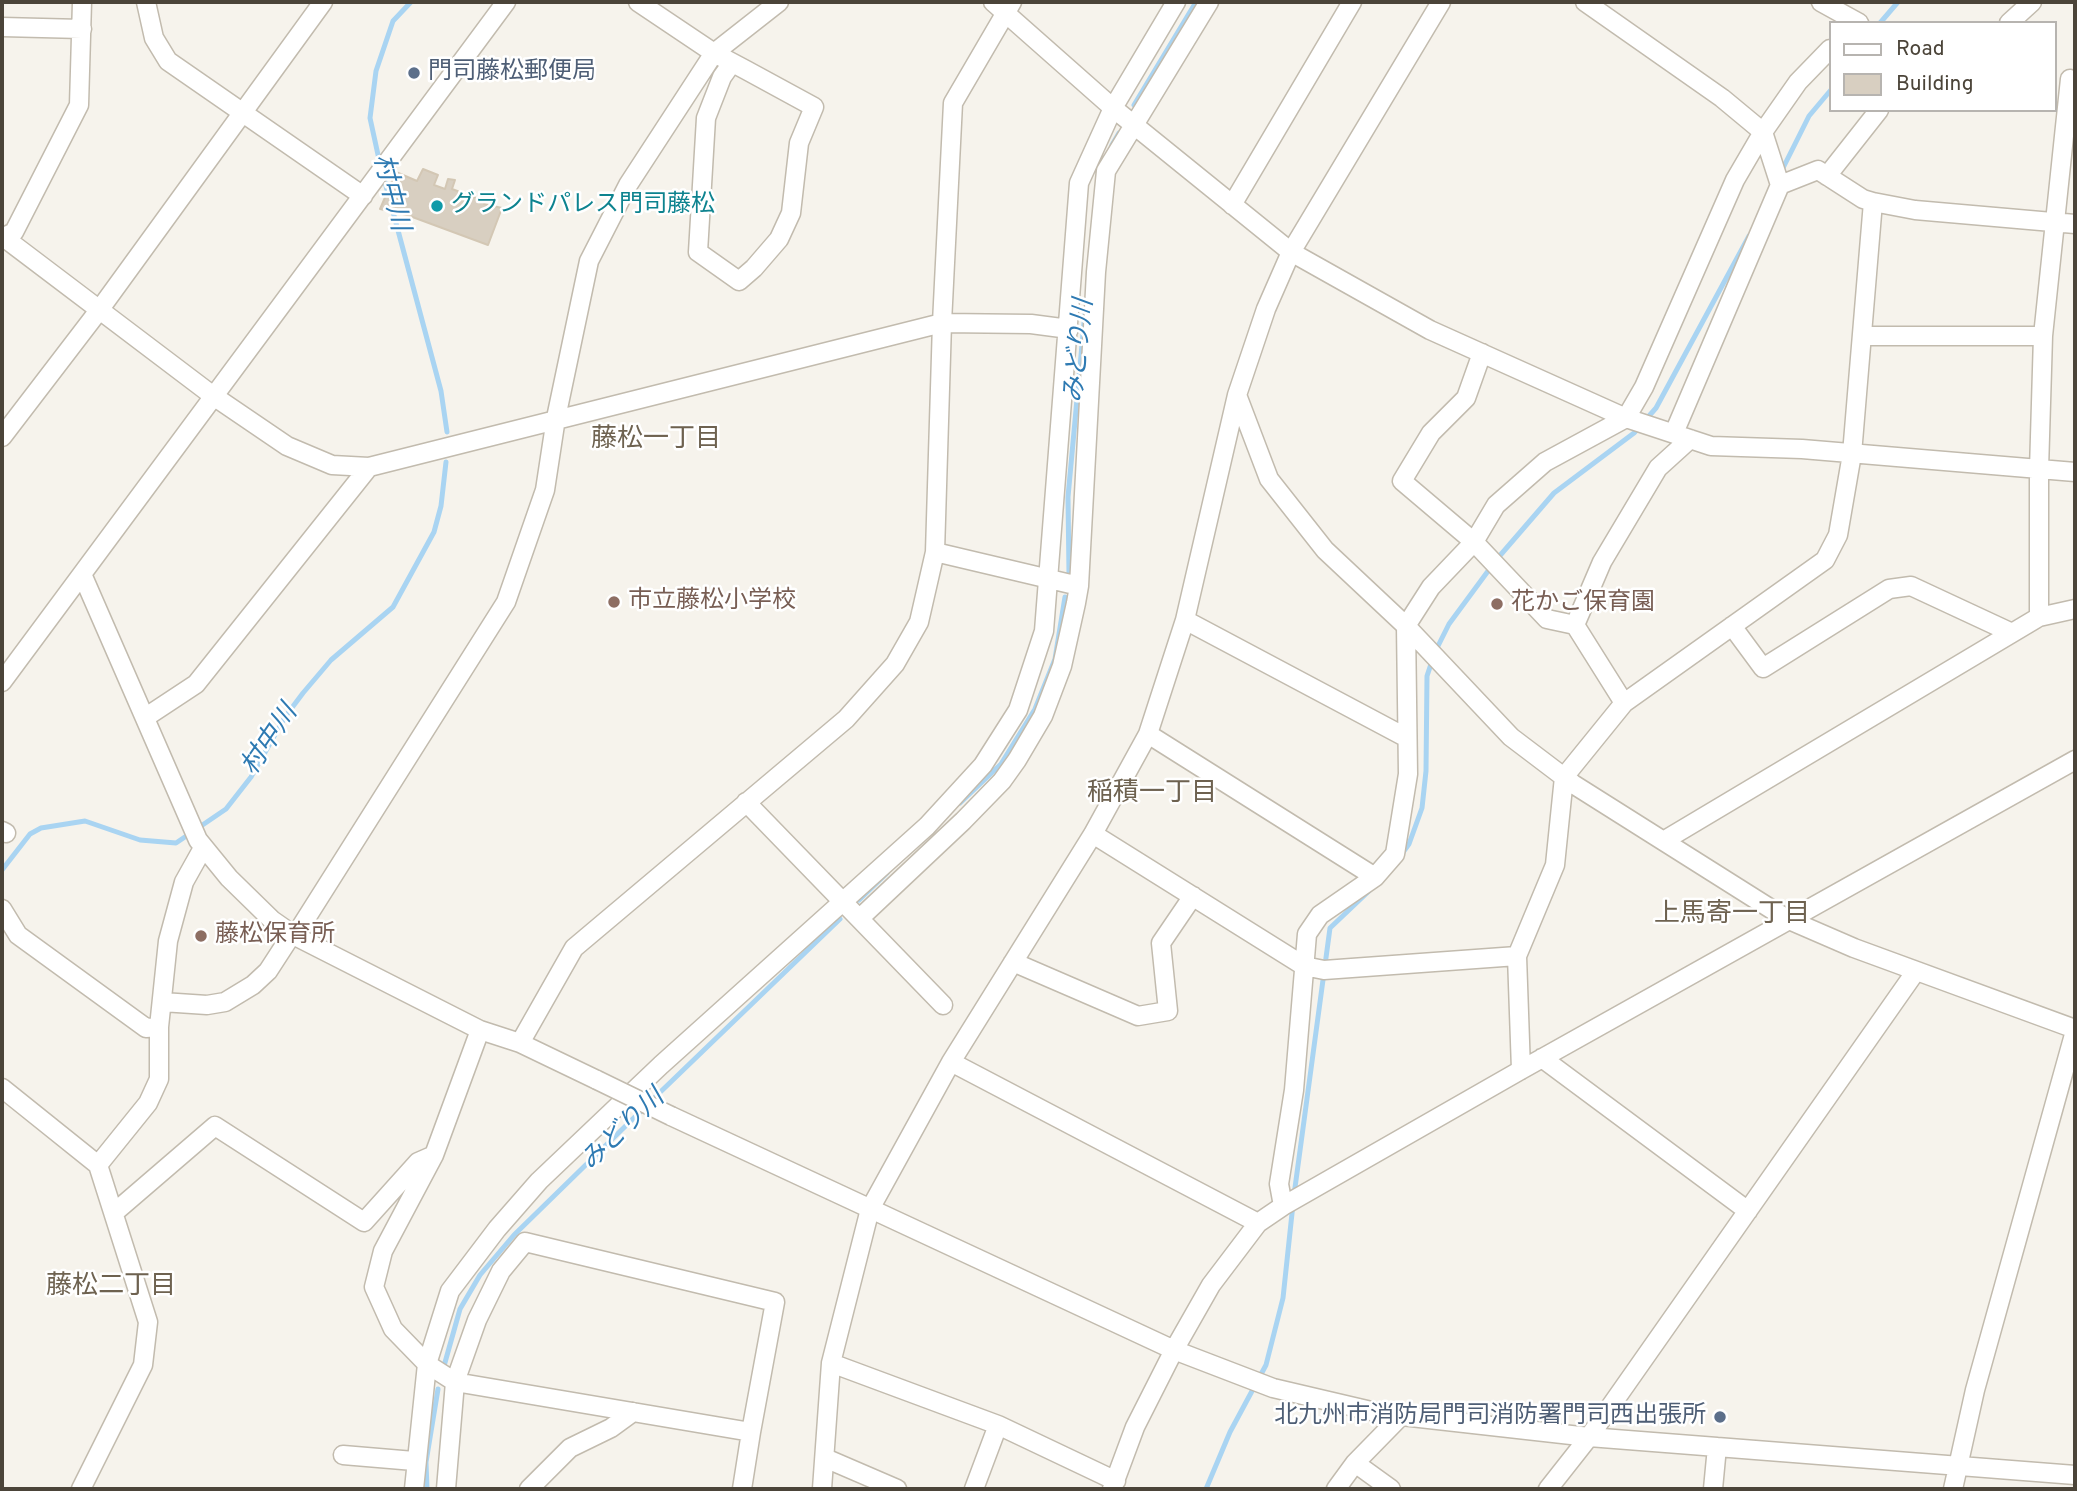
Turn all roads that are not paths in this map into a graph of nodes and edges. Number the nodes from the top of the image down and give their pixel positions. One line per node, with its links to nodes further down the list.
1 (82, 2): 18 (street)
2 (146, 2): 24 (street)
3 (323, 2): 24 (street)
4 (506, 2): 30 (street)
5 (638, 2): 20 (street)
6 (779, 2): 20 (street)
7 (1176, 2): 23 (street)
8 (1209, 2): 26 (street)
9 (1352, 2): 32 (street)
10 (1441, 2): 36 (street)
11 (1586, 2): 27 (street)
12 (1821, 2): 15 (street)
13 (2032, 2): 16 (street)
14 (1003, 5): 23 (street); 38 (street)
15 (1855, 21)
16 (2011, 21)
17 (2, 27): 18 (street)
18 (82, 29): 35 (street)
19 (1828, 51): 27 (street)
20 (715, 53): 21 (street); 45 (street)
21 (732, 62): 21 (street)
22 (2066, 78): 33 (street)
23 (1113, 108): 26 (street); 39 (street)
24 (243, 111): 30 (street); 37 (street)
25 (1878, 112): 28 (street)
26 (1133, 124): 32 (street); 57 (street)
27 (1763, 132): 29 (street); 46 (street)
28 (1827, 176): 29 (street); 31 (street)
29 (1780, 185): 47 (street)
30 (363, 196): 43 (street)
31 (1873, 202): 33 (street); 40 (street)
32 (1232, 205): 36 (street)
33 (2053, 223): 34 (street); 41 (street)
34 (2075, 224)
35 (2, 237): 37 (street)
36 (1291, 252): 42 (street); 44 (street)
37 (100, 309): 43 (street); 48 (street)
38 (942, 323): 39 (street); 45 (street); 54 (street)
39 (1069, 329): 56 (street)
40 (1862, 336): 41 (street); 49 (street)
41 (2043, 336): 51 (street)
42 (1482, 353): 46 (street); 53 (street)
43 (212, 395): 50 (street); 55 (street)
44 (1237, 395): 60 (street); 62 (street)
45 (556, 418): 50 (street); 82 (street)
46 (1626, 418): 47 (street); 53 (street)
47 (1682, 436): 49 (street); 61 (street)
48 (2, 437)
49 (1853, 454): 51 (street); 63 (street)
50 (369, 467): 67 (street)
51 (2039, 470): 52 (street); 59 (street)
52 (2075, 472)
53 (1474, 542): 61 (street); 62 (street)
54 (935, 552): 56 (street); 72 (street)
55 (82, 574): 65 (street); 67 (street)
56 (1050, 580): 57 (street); 78 (street)
57 (1079, 586): 80 (street)
58 (2075, 609): 59 (street)
59 (2039, 617): 64 (street)
60 (1185, 620): 68 (street); 69 (street)
61 (1576, 625): 66 (street)
62 (1406, 626): 69 (street); 71 (street)
63 (1732, 626): 64 (street); 66 (street)
64 (2012, 633): 74 (street)
65 (2, 682)
66 (1623, 703): 71 (street)
67 (146, 717): 75 (street)
68 (1148, 734): 73 (street); 76 (street)
69 (1406, 738): 76 (street)
70 (2075, 760): 81 (street)
71 (1564, 777): 74 (street); 83 (street)
72 (746, 803): 78 (street); 92 (street)
73 (1093, 834): 77 (street); 84 (street)
74 (1665, 840): 81 (street)
75 (200, 844): 82 (street); 87 (street)
76 (1375, 877): 85 (street)
77 (1193, 896): 84 (street); 85 (street)
78 (842, 898): 80 (street); 106 (street)
79 (2, 909): 89 (street)
80 (860, 918): 88 (street)
81 (1787, 919): 86 (street); 93 (street)
82 (293, 935): 87 (street); 90 (street)
83 (1517, 956): 85 (street); 95 (street)
84 (1013, 962): 94 (street)
85 (1304, 966): 99 (street)
86 (1916, 971): 91 (street); 101 (street)
87 (162, 1002): 89 (street)
88 (943, 1005)
89 (159, 1027): 98 (street)
90 (480, 1030): 92 (street); 97 (street)
91 (2075, 1030): 118 (street)
92 (520, 1043): 100 (street, bridge)
93 (1542, 1058): 95 (street); 101 (street)
94 (951, 1062): 100 (street); 103 (street)
95 (1521, 1070): 99 (street)
96 (2, 1088): 98 (street)
97 (434, 1155): 102 (street); 106 (street)
98 (98, 1165): 102 (street)
99 (1283, 1206): 103 (street)
100 (870, 1209): 104 (street); 105 (street)
101 (1748, 1211): 112 (street)
102 (115, 1212): 121 (street)
103 (1258, 1223): 104 (street)
104 (1174, 1350): 109 (street); 120 (street)
105 (831, 1363): 110 (street); 115 (street)
106 (427, 1364): 107 (street); 116 (street)
107 (455, 1382): 108 (street); 111 (street); 123 (street)
108 (633, 1412): 111 (street); 124 (street)
109 (1401, 1416): 112 (street); 117 (street)
110 (998, 1425): 120 (street); 128 (street)
111 (751, 1432): 125 (street)
112 (1590, 1437): 113 (street); 131 (street)
113 (1717, 1447): 118 (street); 132 (street)
114 (343, 1455): 116 (street)
115 (825, 1458): 126 (street); 127 (street)
116 (414, 1461): 122 (street)
117 (1356, 1463): 129 (street); 130 (street)
118 (1959, 1466): 119 (street); 133 (street)
119 (2075, 1475)
120 (1114, 1485)
121 (81, 1489)
122 (414, 1489)
123 (446, 1489)
124 (529, 1489)
125 (742, 1489)
126 (822, 1489)
127 (897, 1489)
128 (974, 1489)
129 (1336, 1489)
130 (1391, 1489)
131 (1548, 1489)
132 (1713, 1489)
133 (1953, 1489)

